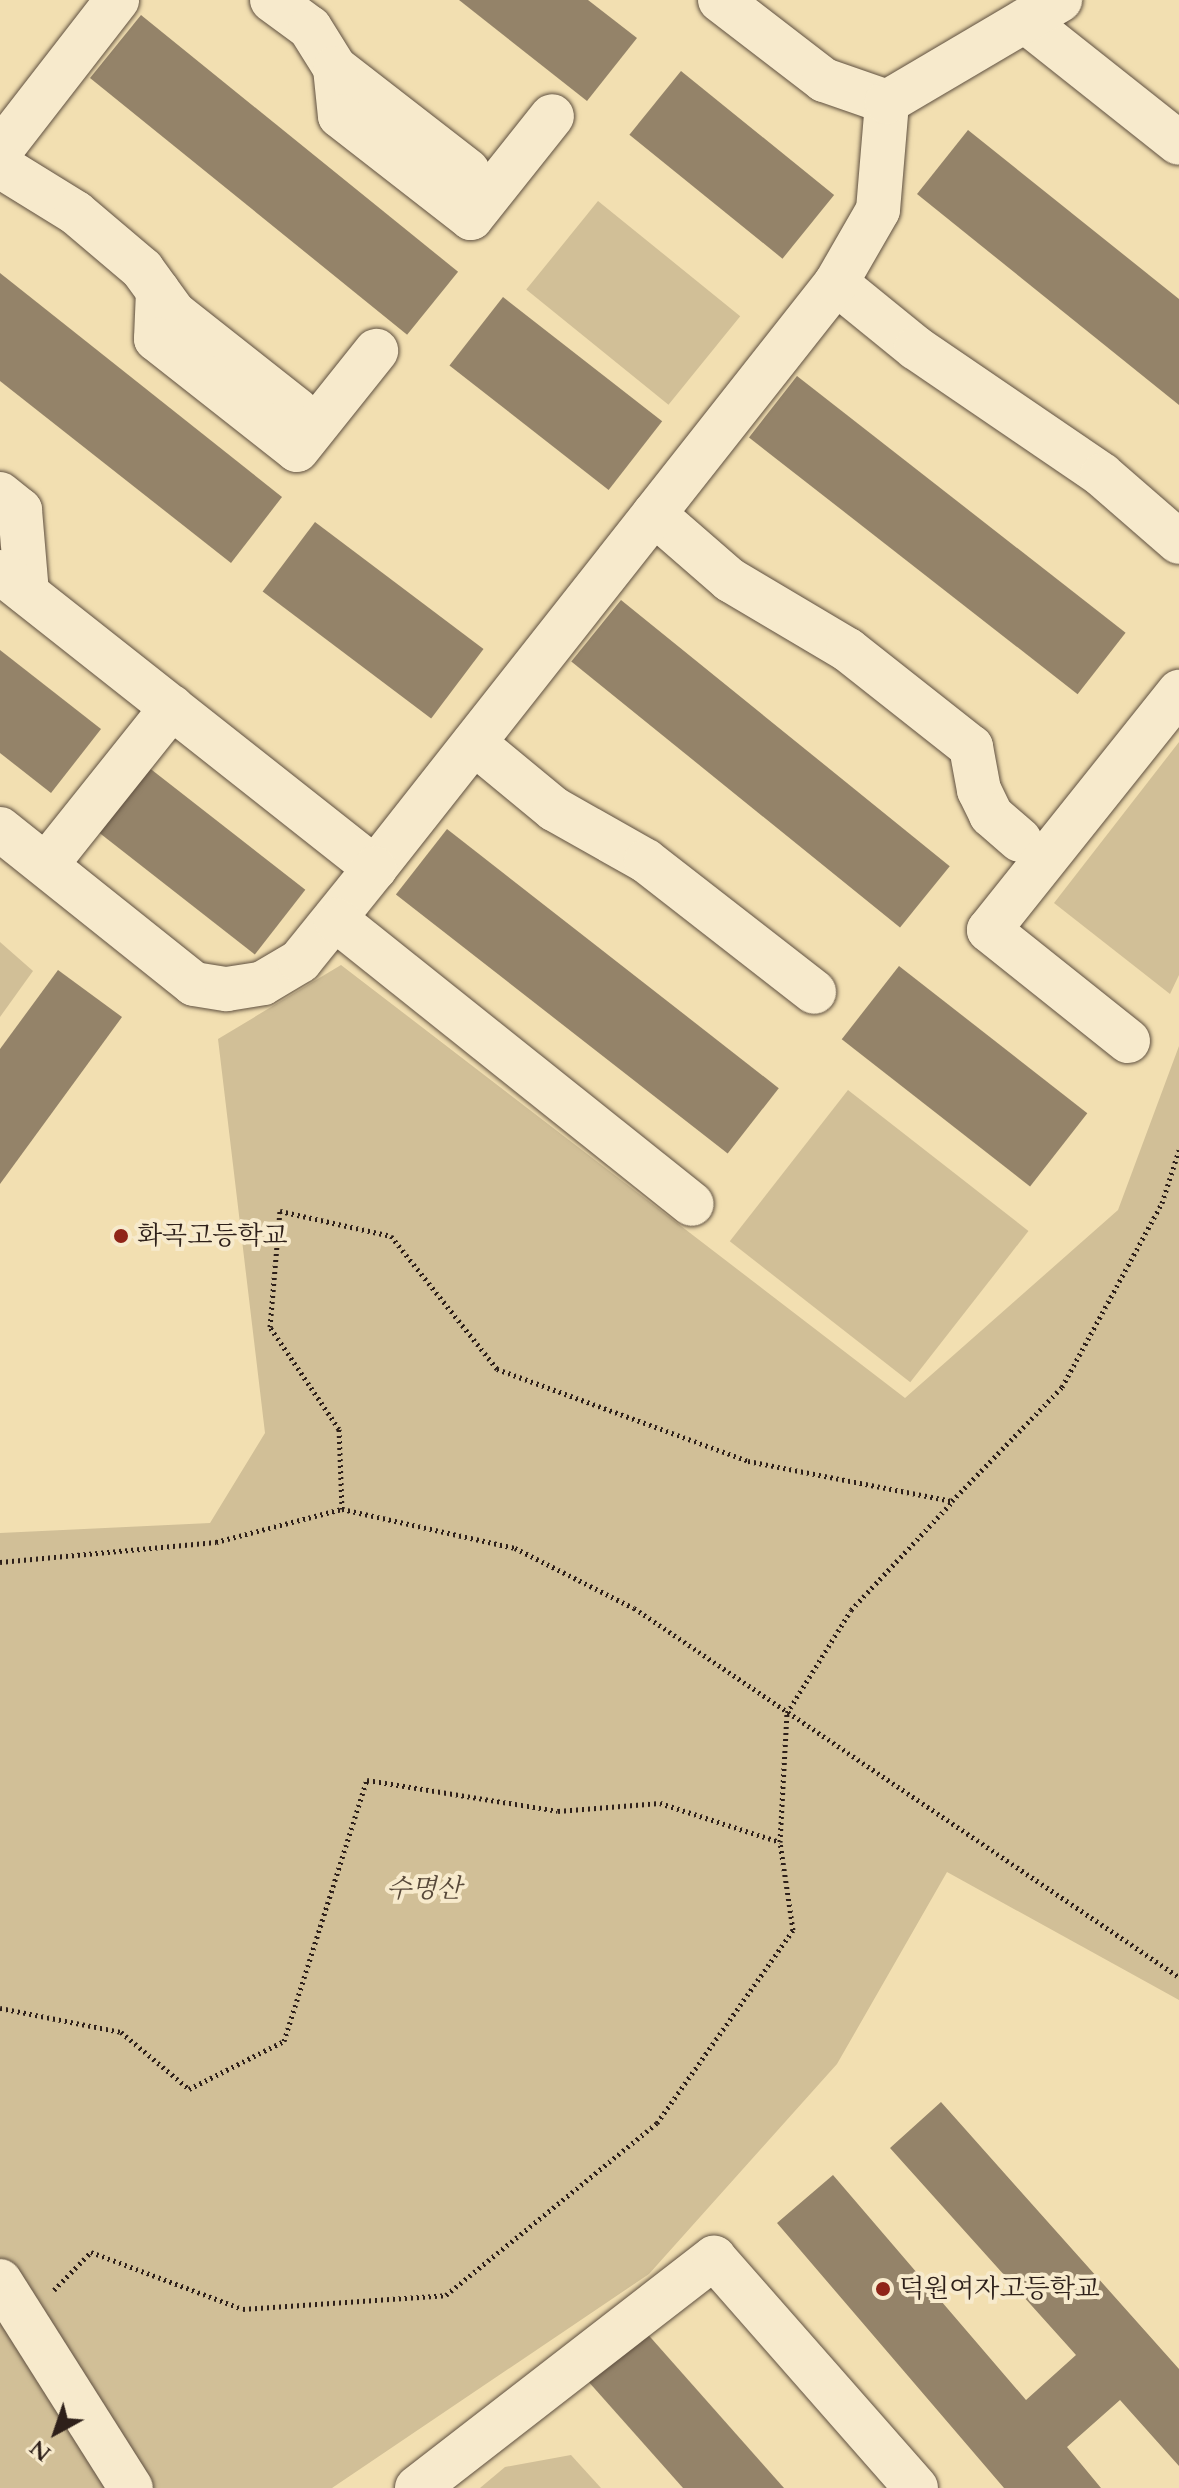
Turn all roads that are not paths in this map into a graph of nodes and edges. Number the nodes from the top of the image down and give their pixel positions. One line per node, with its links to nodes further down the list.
1 (117, 0): 9 (lane)
2 (272, 0): 5 (lane)
3 (720, 0): 6 (lane)
4 (1043, 10): 6 (lane); 8 (lane)
5 (335, 68): 7 (lane); 11 (lane)
6 (887, 102): 12 (lane)
7 (552, 116)
8 (1179, 143)
9 (0, 151)
10 (0, 166): 13 (lane)
11 (468, 171)
12 (836, 283): 17 (lane); 18 (lane)
13 (158, 291): 14 (lane); 15 (lane)
14 (376, 351)
15 (297, 410)
16 (0, 494): 19 (lane)
17 (654, 514): 22 (lane); 24 (lane)
18 (1179, 542)
19 (14, 583): 21 (lane)
20 (1179, 692): 29 (lane)
21 (172, 707): 25 (lane); 26 (lane)
22 (474, 743): 26 (lane); 28 (lane)
23 (0, 829): 25 (lane)
24 (1020, 840)
25 (46, 865): 27 (lane)
26 (375, 868): 27 (lane)
27 (336, 920): 30 (lane)
28 (814, 992)
29 (1128, 1041)
30 (692, 1204)
31 (0, 2281): 32 (lane)
32 (131, 2488)
33 (417, 2488): 34 (lane)
34 (916, 2488)

